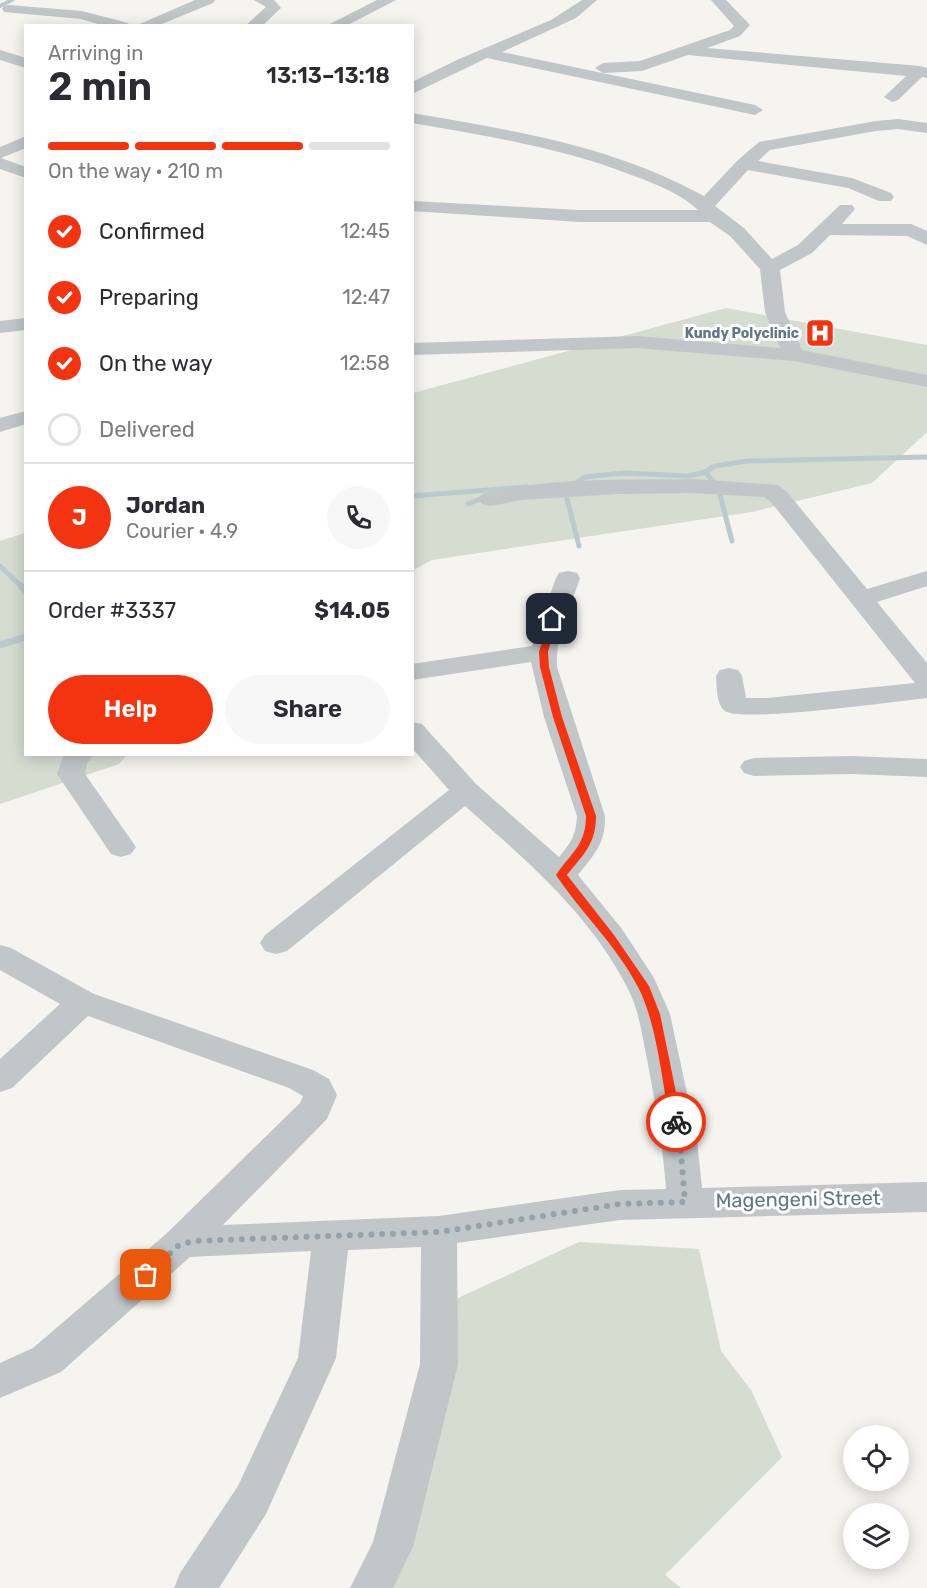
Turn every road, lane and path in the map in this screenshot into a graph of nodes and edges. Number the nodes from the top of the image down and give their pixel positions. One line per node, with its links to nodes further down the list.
1 (208, 0): 8 (street)
2 (261, 0): 9 (street)
3 (389, 0): 10 (street)
4 (590, 0): 12 (street)
5 (718, 0): 11 (street)
6 (9, 9): 7 (street)
7 (116, 24)
8 (147, 24)
9 (254, 24)
10 (337, 24)
11 (690, 51): 15 (street); 16 (street)
12 (486, 53): 15 (street); 17 (street)
13 (0, 55): 14 (street)
14 (24, 62)
15 (572, 70): 19 (street)
16 (924, 72): 18 (street)
17 (414, 88)
18 (892, 97)
19 (755, 110)
20 (414, 119): 30 (street)
21 (927, 128): 25 (street)
22 (24, 142): 23 (street)
23 (0, 153)
24 (0, 163): 26 (street)
25 (744, 164): 27 (street); 30 (street)
26 (24, 172)
27 (885, 197)
28 (414, 206): 30 (street)
29 (846, 209): 31 (street)
30 (710, 211): 33 (street)
31 (825, 229): 32 (street); 33 (street)
32 (927, 239)
33 (770, 268): 37 (street)
34 (24, 324): 35 (street)
35 (0, 327)
36 (414, 350): 37 (street)
37 (794, 355): 38 (street)
38 (927, 381)
39 (24, 418): 40 (street)
40 (0, 425)
41 (490, 499): 44 (street)
42 (568, 578): 45 (street)
43 (927, 578): 44 (street)
44 (862, 599): 48 (street)
45 (543, 652): 46 (street); 56 (street)
46 (414, 672)
47 (729, 676): 49 (street)
48 (927, 680)
49 (927, 690)
50 (414, 732): 54 (street)
51 (78, 756): 55 (street)
52 (754, 767): 53 (street)
53 (927, 768)
54 (466, 791): 56 (street); 57 (street)
55 (121, 847)
56 (561, 875): 62 (street)
57 (276, 943)
58 (0, 956): 59 (street)
59 (83, 1002): 60 (street); 65 (street)
60 (0, 1079)
61 (927, 1197): 62 (street, Magengeni Street)
62 (685, 1202): 63 (street, Magengeni Street)
63 (439, 1232): 64 (street, Magengeni Street); 68 (street)
64 (331, 1236): 65 (street, Magengeni Street); 67 (street)
65 (179, 1245): 66 (street)
66 (0, 1381)
67 (195, 1588)
68 (371, 1588)

